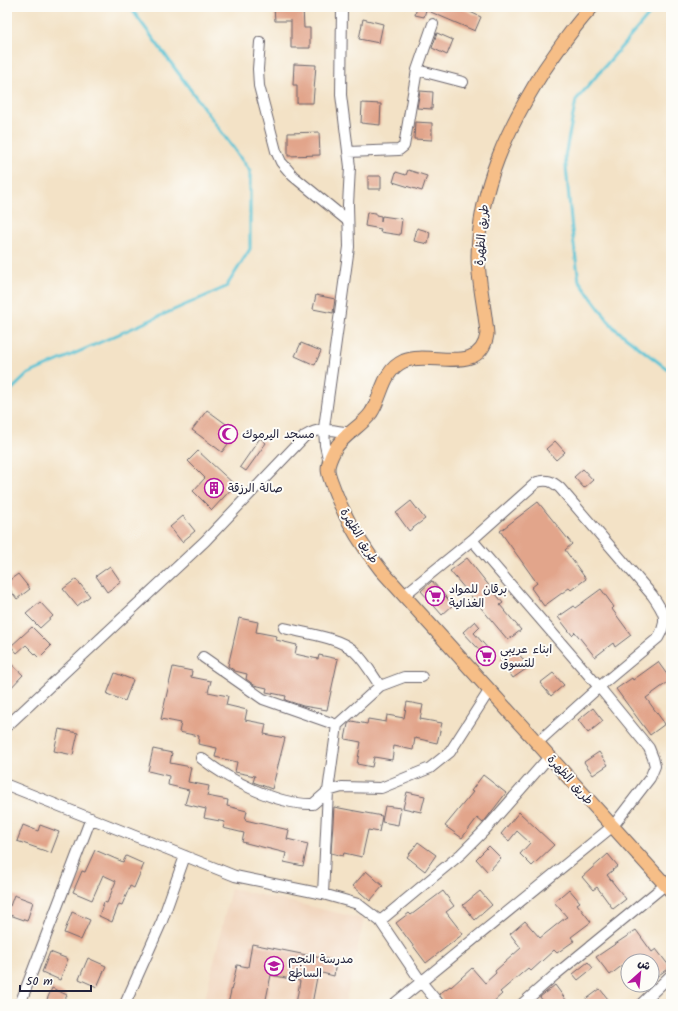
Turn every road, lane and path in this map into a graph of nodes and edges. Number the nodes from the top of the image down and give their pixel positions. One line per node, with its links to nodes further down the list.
1 (342, 7): 7 (street)
2 (592, 7): 10 (main road, طريق الظهرة)
3 (433, 24): 5 (street)
4 (260, 42): 8 (street)
5 (417, 70): 6 (street); 7 (street)
6 (463, 82)
7 (348, 152): 8 (street)
8 (348, 221): 9 (street)
9 (324, 428): 10 (street); 11 (street); 20 (street)
10 (350, 433): 11 (main road, طريق الظهرة)
11 (329, 463): 13 (main road, طريق الظهرة)
12 (472, 540): 13 (street); 18 (street); 18 (street)
13 (403, 596): 19 (main road, طريق الظهرة)
14 (284, 628): 17 (street)
15 (203, 657): 21 (street)
16 (422, 677): 17 (street)
17 (380, 686): 21 (street)
18 (598, 687): 22 (street); 28 (street)
19 (490, 690): 22 (main road, طريق الظهرة); 26 (street)
20 (7, 726)
21 (338, 726): 26 (street)
22 (537, 742): 23 (main road, طريق الظهرة)
23 (549, 757): 28 (main road, طريق الظهرة); 32 (street)
24 (201, 758): 26 (street)
25 (7, 785): 27 (street)
26 (328, 791): 31 (street)
27 (91, 818): 29 (street); 35 (street)
28 (613, 826): 30 (main road, طريق الظهرة); 34 (street)
29 (185, 856): 31 (street); 36 (street)
30 (668, 888): 39 (street)
31 (323, 894): 32 (street)
32 (380, 921): 34 (street)
33 (671, 975): 40 (street)
34 (422, 983): 37 (street); 38 (street)
35 (20, 1004)
36 (125, 1004)
37 (394, 1004)
38 (439, 1004)
39 (522, 1004)
40 (642, 1004)

